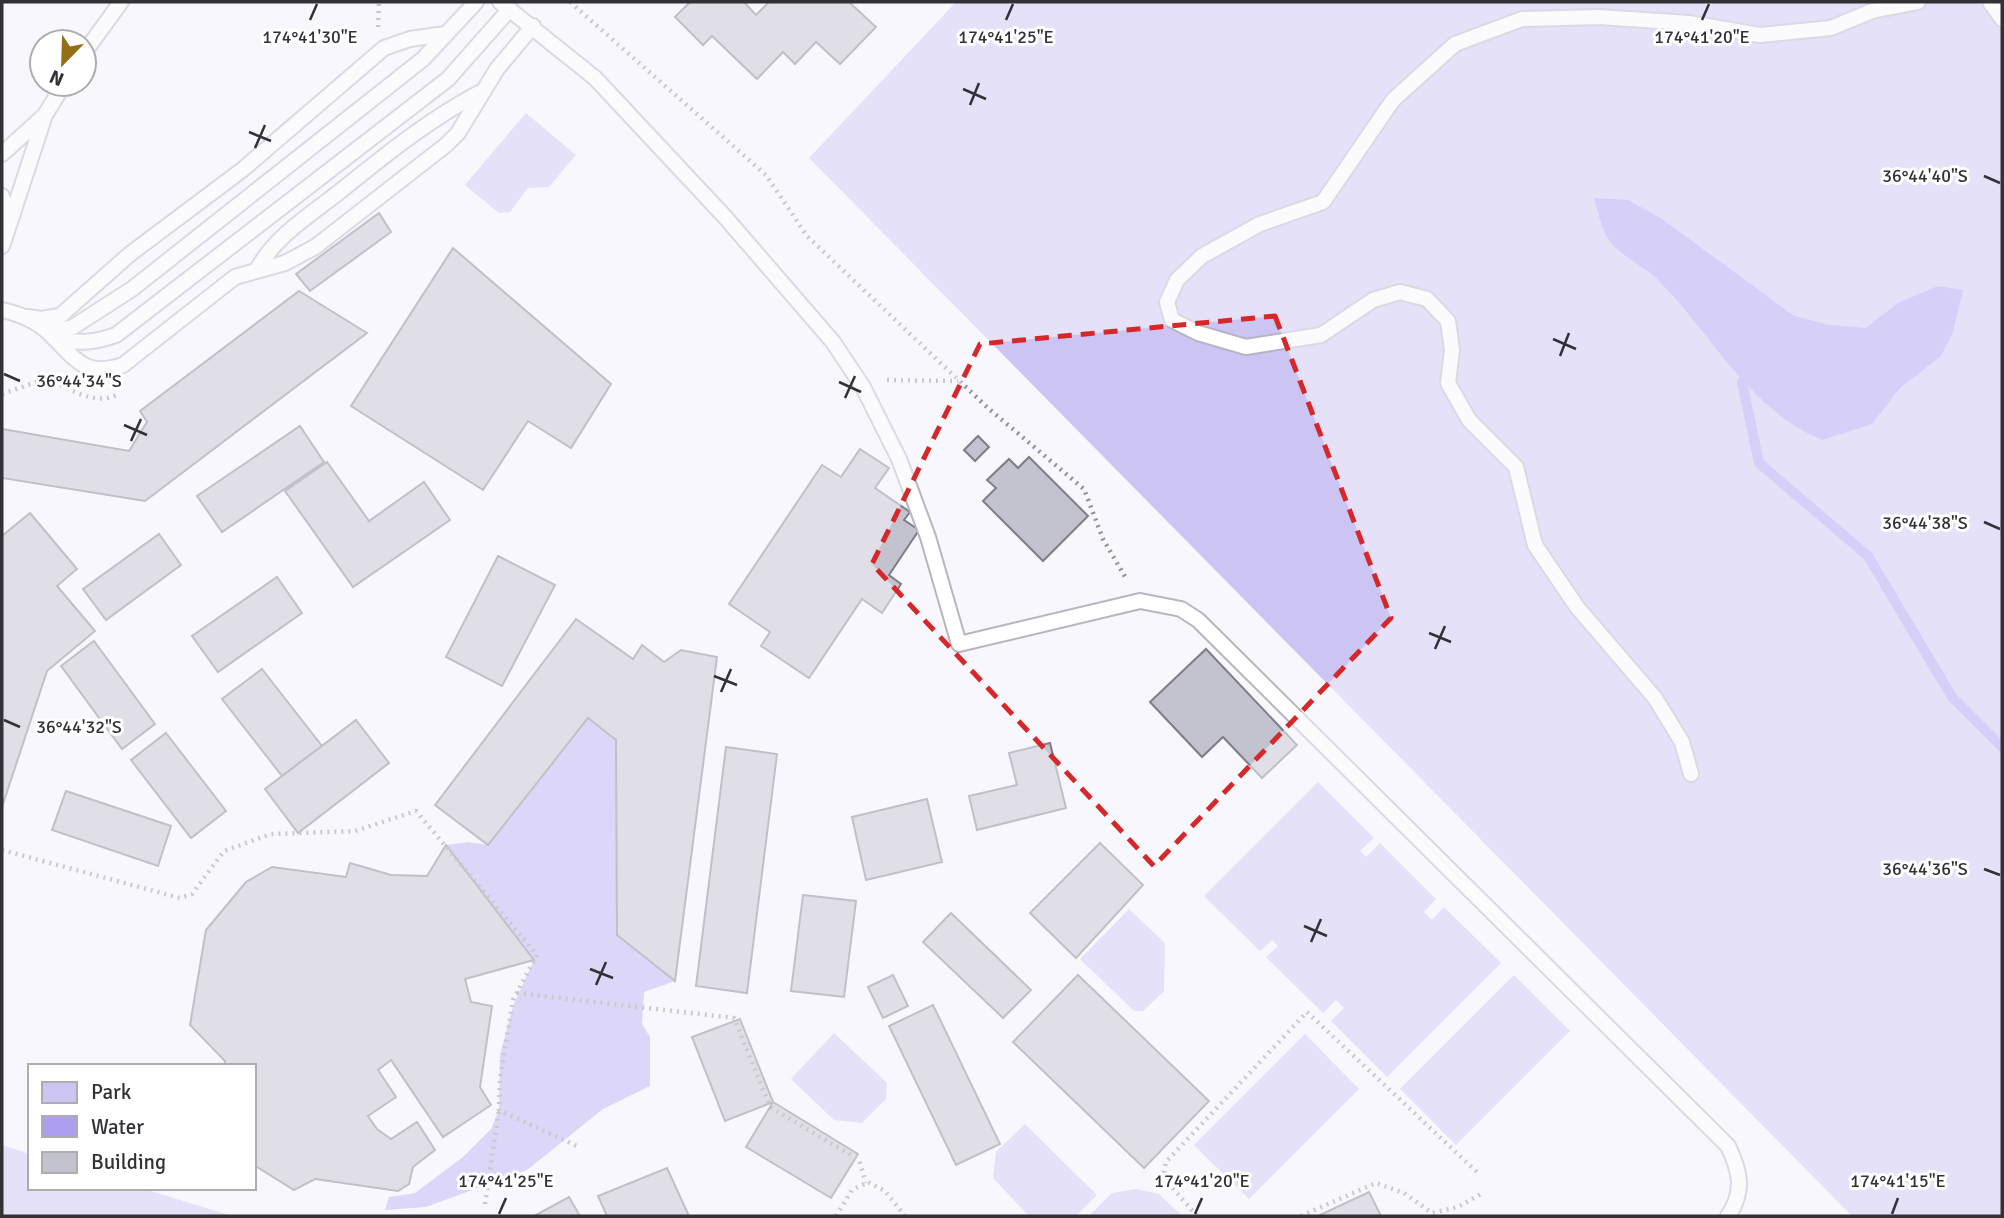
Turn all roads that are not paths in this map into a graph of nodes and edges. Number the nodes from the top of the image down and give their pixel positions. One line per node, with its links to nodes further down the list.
1 (121, 2): 8 (lane)
2 (476, 2): 9 (lane)
3 (1917, 2): 21 (lane)
4 (1990, 2): 6 (lane)
5 (505, 6): 7 (lane); 20 (lane)
6 (2002, 19)
7 (533, 26): 10 (lane); 22 (lane)
8 (98, 34)
9 (445, 34): 19 (lane); 20 (lane)
10 (481, 92): 17 (lane); 17 (lane)
11 (55, 98): 12 (lane)
12 (45, 115): 13 (lane); 15 (lane)
13 (2, 155)
14 (2, 196): 15 (lane)
15 (10, 222): 16 (lane)
16 (2, 246)
17 (257, 270): 20 (lane)
18 (2, 310): 19 (lane)
19 (23, 316): 20 (lane)
20 (48, 333)
21 (1691, 774)
22 (1728, 1216)

